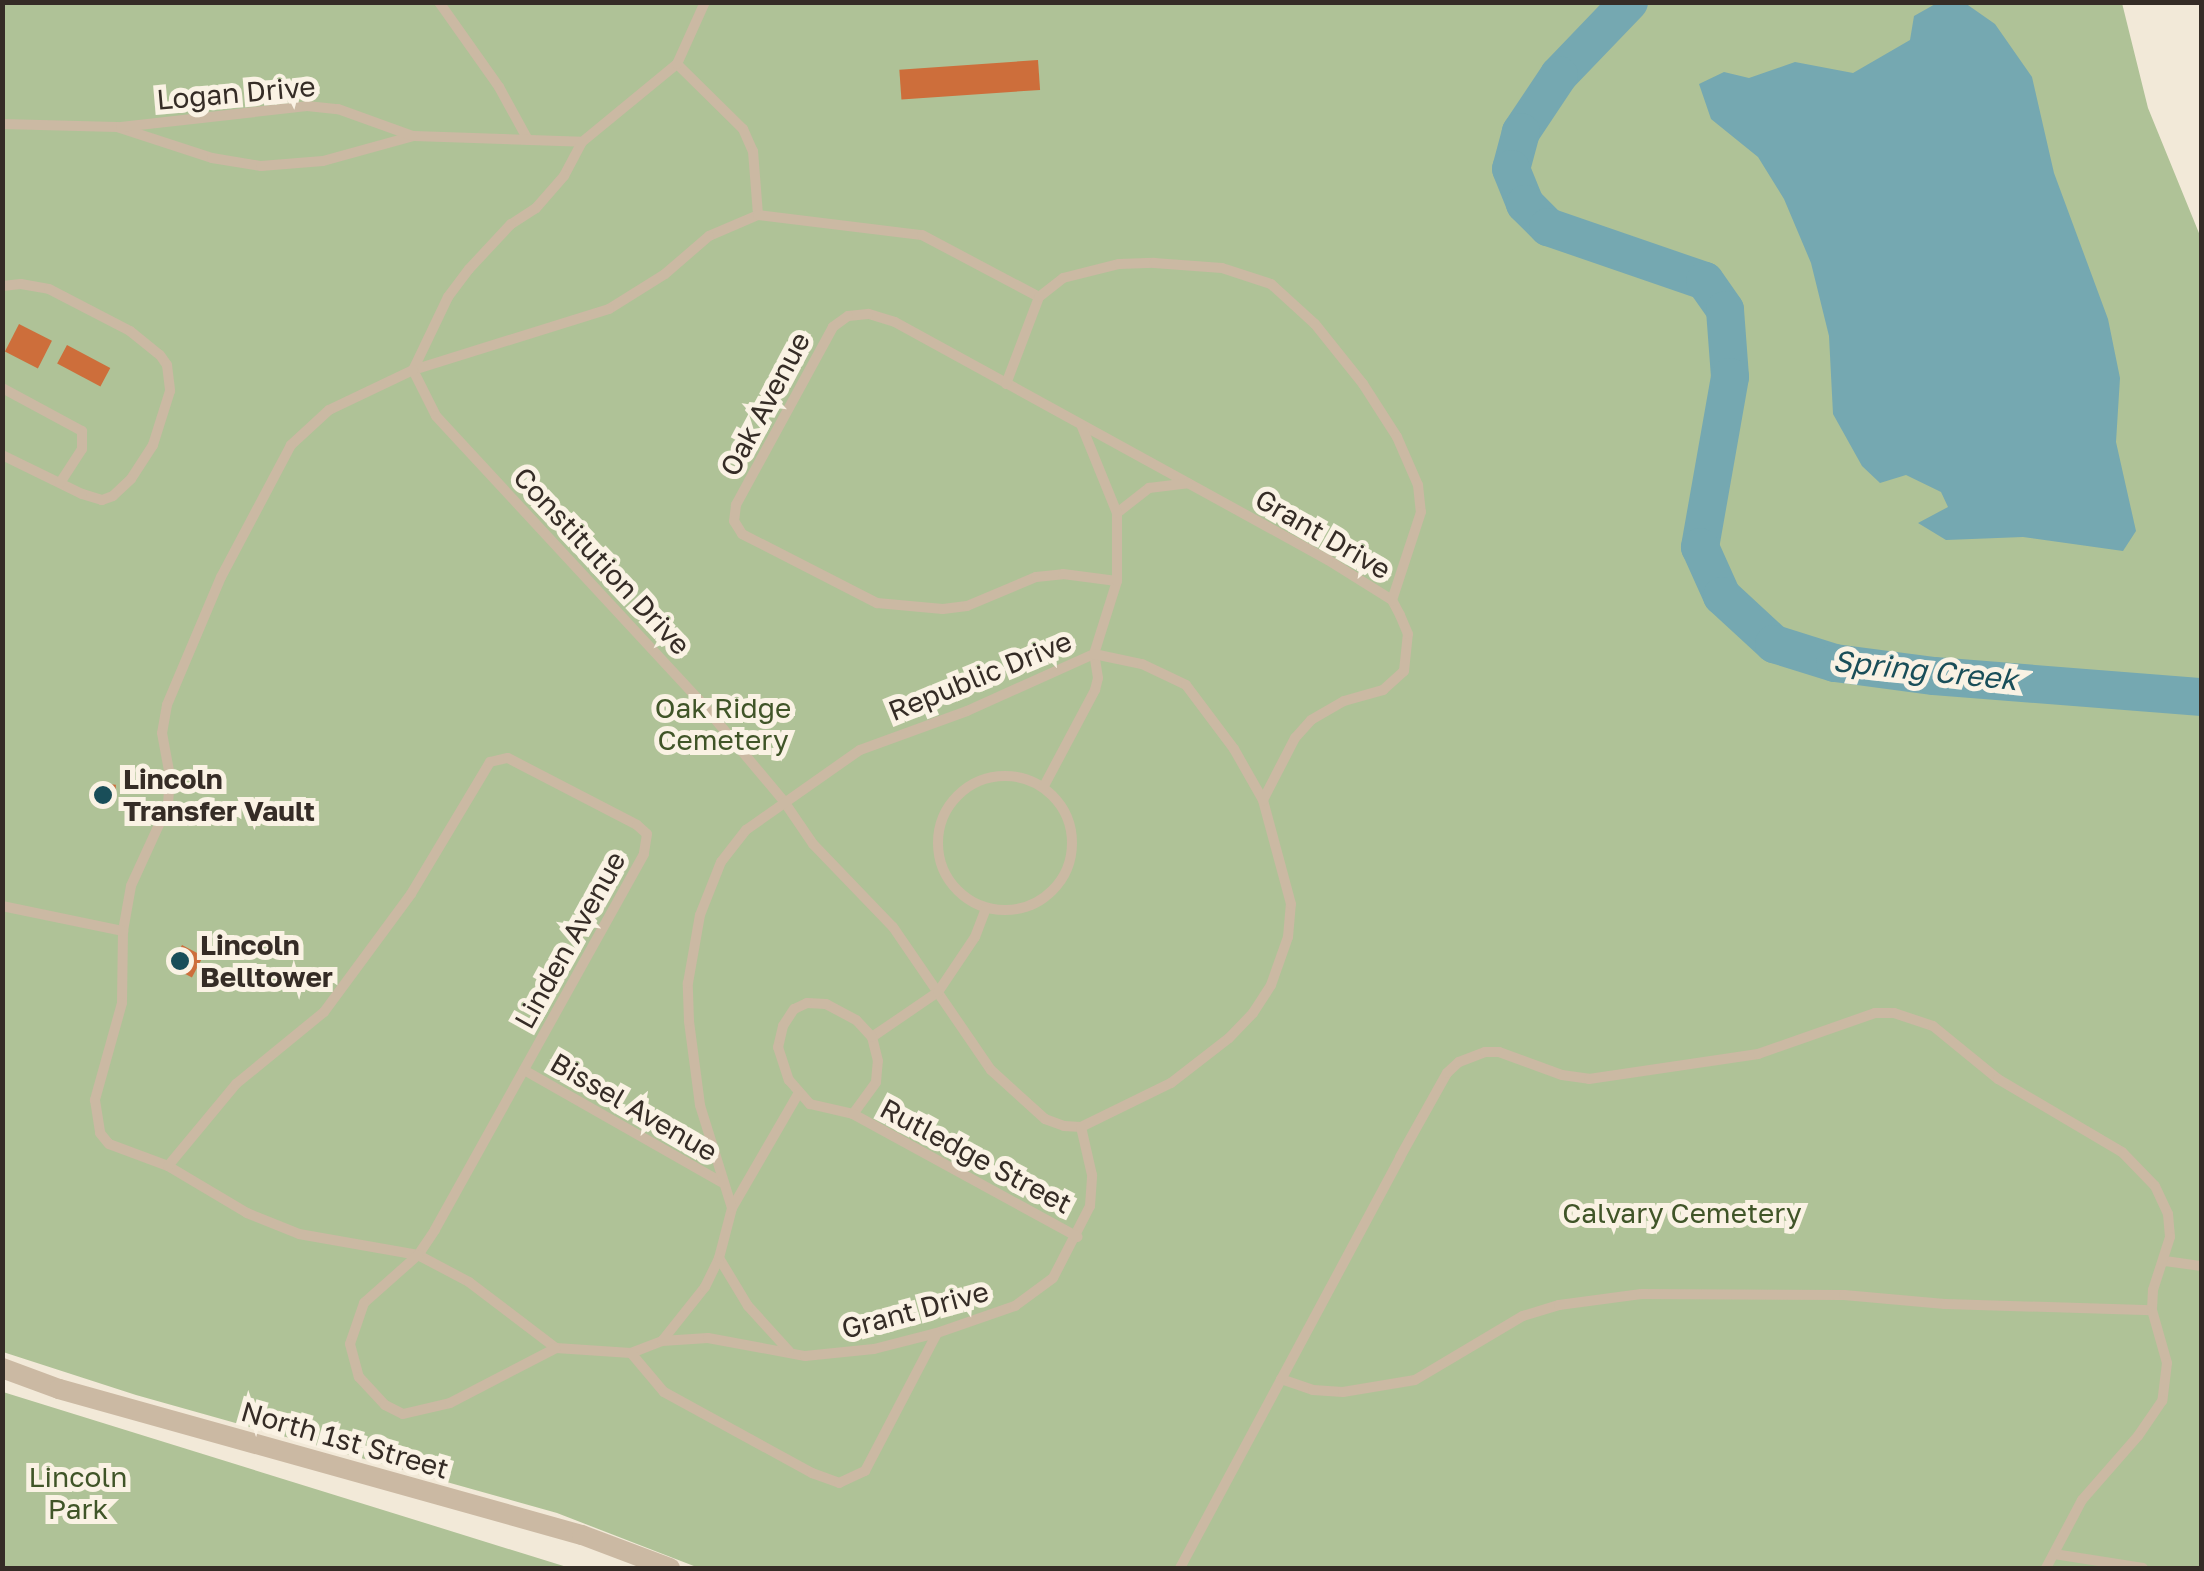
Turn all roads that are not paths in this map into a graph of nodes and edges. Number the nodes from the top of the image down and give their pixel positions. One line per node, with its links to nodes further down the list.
1 (438, 2): 7 (lane)
2 (705, 2): 3 (lane)
3 (678, 64): 8 (lane); 9 (lane)
4 (2, 124): 5 (lane, Logan Drive)
5 (117, 128): 6 (lane, Logan Drive); 6 (lane, Logan Drive)
6 (414, 136): 7 (lane, Logan Drive)
7 (528, 140): 8 (lane, Logan Drive)
8 (582, 142): 13 (lane)
9 (758, 215): 11 (lane); 13 (lane)
10 (2, 286): 19 (lane)
11 (1039, 297): 14 (lane); 22 (lane)
12 (848, 316): 14 (lane, Grant Drive); 21 (lane, Oak Avenue)
13 (413, 370): 25 (lane, Constitution Drive); 29 (lane)
14 (1006, 384): 16 (lane, Grant Drive)
15 (2, 388): 19 (lane)
16 (1082, 425): 18 (lane, Grant Drive); 20 (lane)
17 (2, 456): 19 (lane)
18 (1189, 483): 20 (lane); 22 (lane, Grant Drive)
19 (60, 484)
20 (1117, 513): 21 (lane)
21 (1118, 580): 23 (lane)
22 (1392, 600): 26 (lane, Grant Drive)
23 (1094, 654): 24 (lane); 25 (lane, Republic Drive); 26 (lane, Republic Drive)
24 (1044, 786): 28 (lane); 28 (lane)
25 (783, 800): 30 (lane, Constitution Drive); 37 (lane, Republic Drive)
26 (1263, 800): 35 (lane)
27 (2, 906): 29 (lane)
28 (986, 908): 30 (lane)
29 (123, 930): 36 (lane)
30 (938, 992): 31 (lane); 35 (lane, Constitution Drive)
31 (872, 1037): 33 (lane); 34 (lane)
32 (524, 1070): 36 (lane, Linden Avenue); 37 (lane, Bissel Avenue); 40 (lane, Linden Avenue)
33 (798, 1094): 34 (lane); 38 (lane)
34 (853, 1114): 39 (lane, Rutledge Street)
35 (1081, 1127): 39 (lane, Grant Drive)
36 (168, 1166): 40 (lane)
37 (721, 1182): 38 (lane, Republic Drive)
38 (732, 1208): 41 (lane)
39 (1078, 1236): 45 (lane, Grant Drive)
40 (418, 1255): 47 (lane); 47 (lane, Linden Avenue)
41 (719, 1258): 46 (lane); 48 (lane)
42 (2164, 1260): 43 (lane); 44 (lane); 51 (lane)
43 (2202, 1266)
44 (2152, 1310): 51 (lane); 52 (lane)
45 (937, 1333): 48 (lane, Grant Drive); 49 (lane)
46 (662, 1341): 48 (lane, Grant Drive); 49 (lane, Grant Drive)
47 (556, 1348): 49 (lane, Grant Drive)
48 (789, 1351)
49 (631, 1353)
50 (2, 1368): 53 (street, North 1st Street)
51 (1281, 1379): 54 (lane)
52 (2054, 1554): 55 (lane); 56 (lane)
53 (670, 1568)
54 (1180, 1568)
55 (2046, 1568)
56 (2143, 1568)

